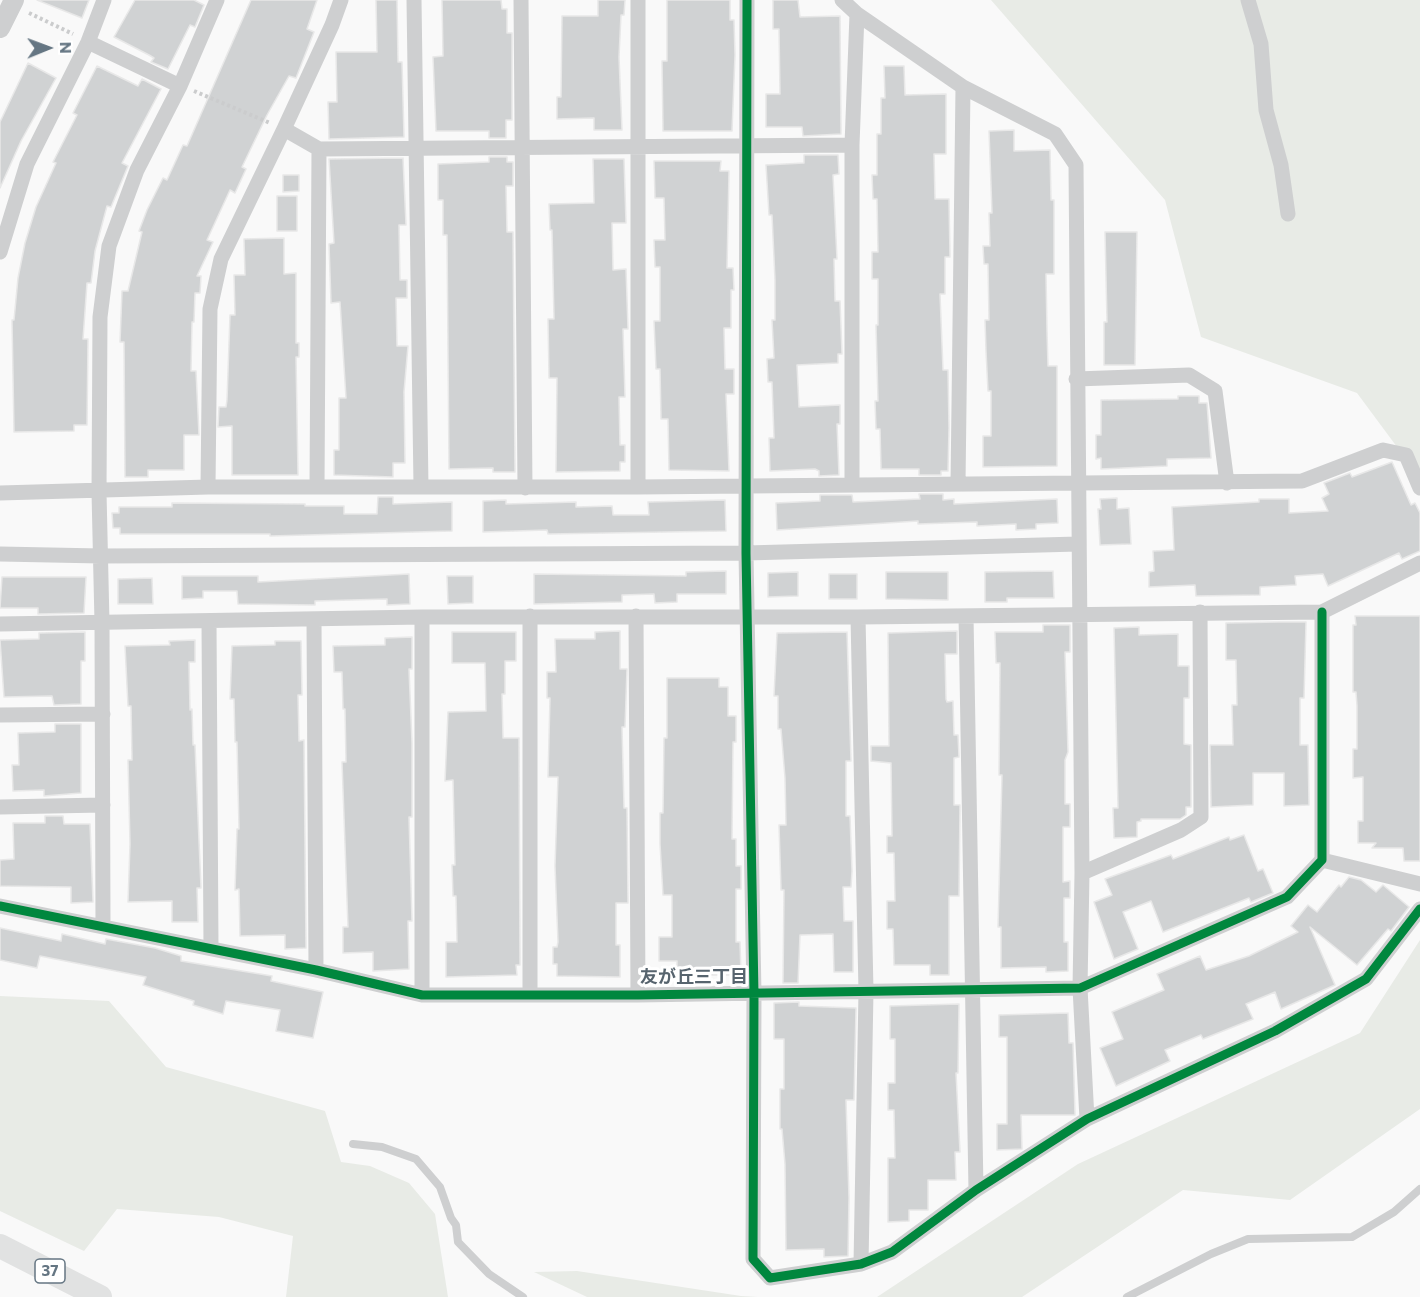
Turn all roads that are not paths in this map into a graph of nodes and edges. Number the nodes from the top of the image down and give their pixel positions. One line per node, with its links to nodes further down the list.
1 (104, 0): 13 (street)
2 (217, 0): 14 (street)
3 (340, 0): 16 (street)
4 (414, 0): 21 (street)
5 (521, 0): 22 (street)
6 (638, 0): 19 (street)
7 (747, 0): 17 (street)
8 (843, 0): 11 (street)
9 (1248, 0): 23 (street)
10 (13, 2): 12 (street)
11 (857, 14): 15 (street); 18 (street)
12 (0, 28)
13 (88, 42): 14 (street); 24 (street)
14 (180, 86): 37 (street)
15 (963, 87): 25 (street); 28 (street)
16 (285, 129): 20 (street); 32 (street)
17 (745, 145): 18 (street); 19 (street); 31 (street)
18 (852, 145): 27 (street)
19 (638, 147): 22 (street); 35 (street)
20 (319, 149): 21 (street); 33 (street)
21 (418, 149): 22 (street); 30 (street)
22 (523, 149): 34 (street)
23 (1288, 213)
24 (0, 252)
25 (1076, 379): 26 (street); 29 (street)
26 (1227, 483): 29 (street); 36 (street)
27 (852, 484): 28 (street); 31 (street)
28 (958, 484): 29 (street)
29 (1078, 485): 39 (street)
30 (421, 486): 33 (street); 34 (street)
31 (747, 486): 35 (street); 40 (street)
32 (208, 487): 33 (street); 37 (street)
33 (317, 487)
34 (525, 488): 35 (street)
35 (638, 488)
36 (1420, 488)
37 (99, 492): 38 (street); 42 (street)
38 (0, 493)
39 (1078, 544): 40 (street); 46 (street)
40 (746, 553): 42 (street); 51 (street)
41 (0, 554): 42 (street)
42 (101, 556): 55 (street)
43 (1420, 562): 45 (street)
44 (1200, 612): 45 (street); 46 (street); 62 (street)
45 (1322, 612): 61 (street)
46 (1080, 613): 49 (street); 62 (street)
47 (530, 616): 48 (street); 50 (street); 74 (street)
48 (636, 616): 51 (street); 75 (street)
49 (966, 616): 52 (street); 70 (street)
50 (422, 617): 53 (street); 73 (street)
51 (747, 617): 52 (street); 72 (street)
52 (858, 617): 71 (street)
53 (314, 621): 54 (street); 68 (street)
54 (209, 622): 55 (street); 67 (street)
55 (102, 623): 56 (street); 57 (street)
56 (0, 624)
57 (103, 714): 58 (street); 59 (street)
58 (0, 715)
59 (103, 805): 60 (street); 66 (street)
60 (0, 807)
61 (1322, 860): 63 (street); 69 (street)
62 (1082, 873): 69 (street)
63 (1420, 884)
64 (0, 906): 66 (street)
65 (1420, 909): 76 (street)
66 (103, 925): 67 (street)
67 (211, 948): 68 (street)
68 (316, 970): 73 (street)
69 (1080, 988): 70 (street); 76 (street)
70 (974, 990): 71 (street); 79 (street)
71 (866, 991): 72 (street); 81 (street)
72 (754, 994): 75 (street); 81 (street)
73 (422, 995): 74 (street)
74 (530, 995): 75 (street)
75 (638, 995)
76 (1087, 1119): 79 (street)
77 (353, 1144): 83 (lane)
78 (1420, 1189): 84 (lane)
79 (976, 1190): 81 (street)
80 (0, 1246): 82 (main road, 37)
81 (861, 1264)
82 (100, 1297)
83 (523, 1297)
84 (1127, 1297)

